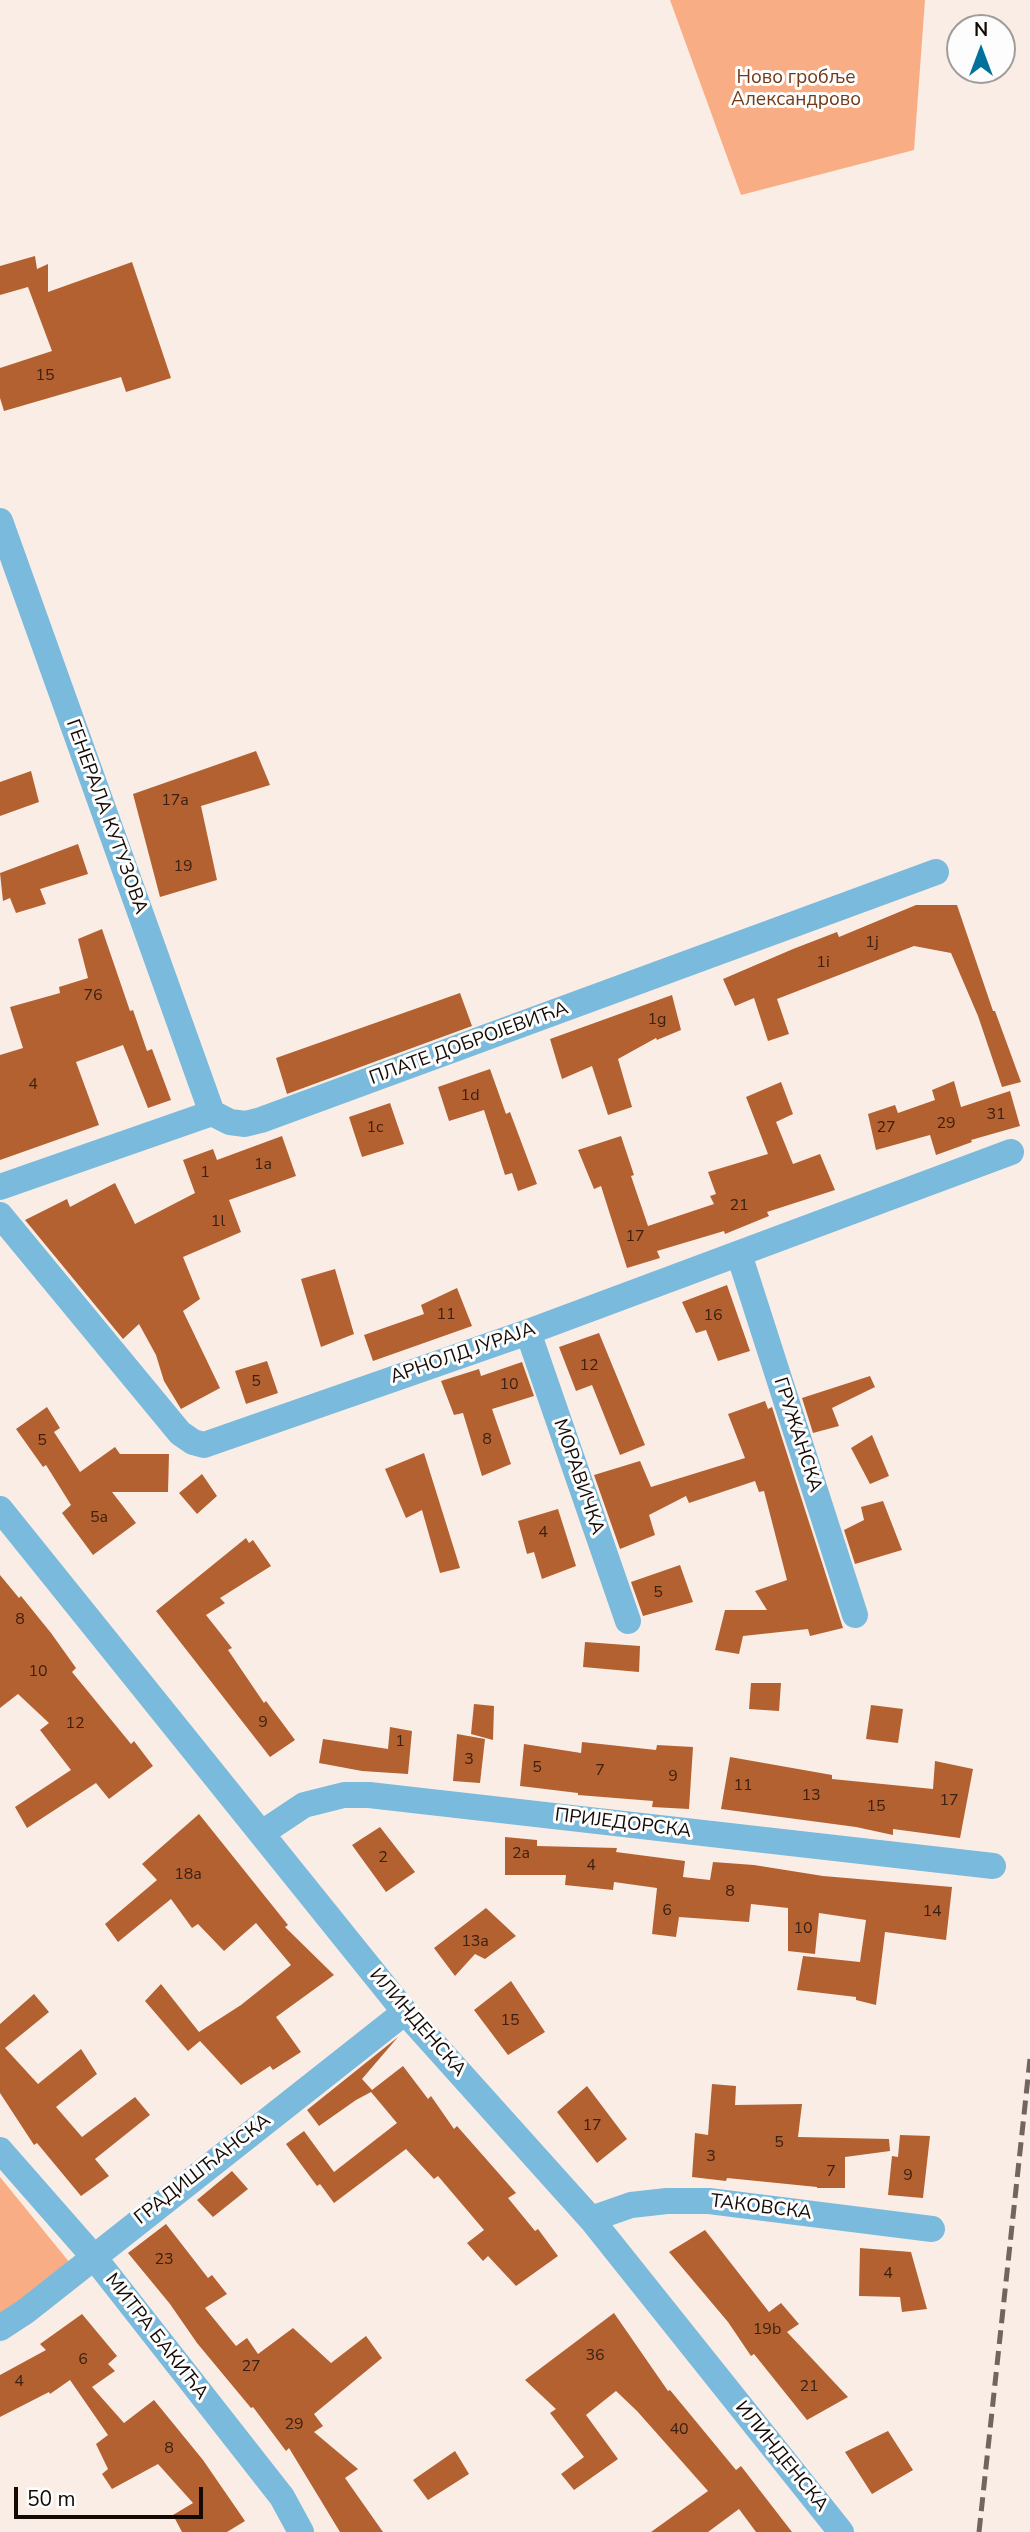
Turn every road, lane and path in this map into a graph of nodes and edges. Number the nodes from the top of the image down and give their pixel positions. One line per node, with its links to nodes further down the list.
1 (0, 521): 3 (street, ГЕНЕРАЛА КУТУЗОВА)
2 (936, 872): 3 (street, ПЛАТЕ ДОБРОЈЕВИЋА)
3 (212, 1113): 5 (street)
4 (1011, 1152): 7 (street, АРНОЛД ЈУРАЈА)
5 (0, 1187)
6 (0, 1215): 8 (street, АРНОЛД ЈУРАЈА)
7 (739, 1254): 8 (street, АРНОЛД ЈУРАЈА); 10 (street, ГРУЖАНСКА)
8 (528, 1332): 11 (street, МОРАВИЧКА)
9 (0, 1509): 12 (street, ИЛИНДЕНСКА)
10 (855, 1615)
11 (628, 1621)
12 (262, 1833): 13 (street, ПРИЈЕДОРСКА); 14 (street, ИЛИНДЕНСКА)
13 (993, 1866)
14 (405, 2012): 16 (street, ИЛИНДЕНСКА); 18 (street, ГРАДИШЋАНСКА)
15 (0, 2150): 18 (street, МИТРА БАКИЋА)
16 (591, 2219): 17 (street, ТАКОВСКА); 21 (street, ИЛИНДЕНСКА)
17 (932, 2229)
18 (93, 2256): 19 (street, ГРАДИШЋАНСКА); 20 (street, МИТРА БАКИЋА)
19 (0, 2328)
20 (301, 2532)
21 (841, 2532)

